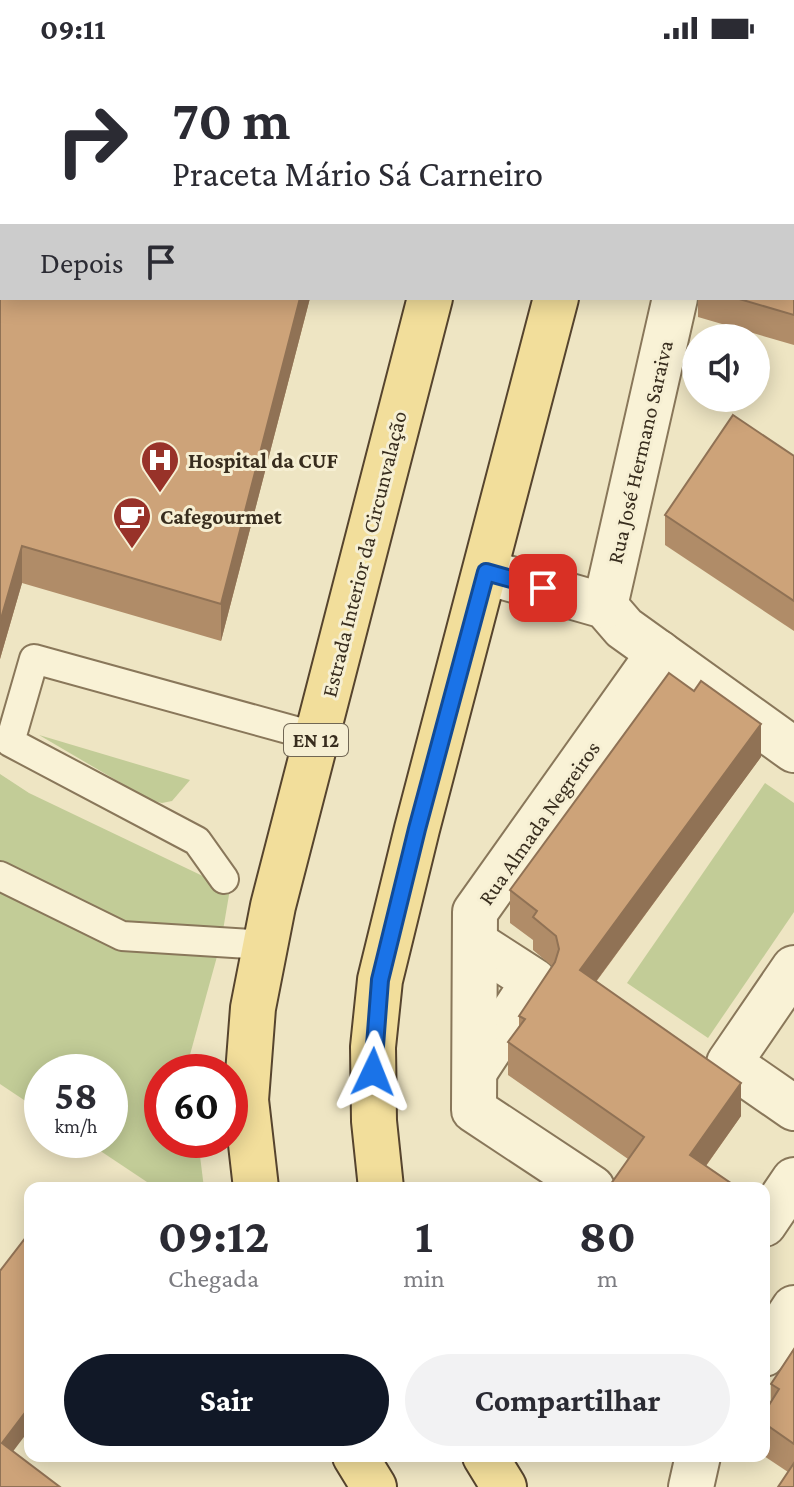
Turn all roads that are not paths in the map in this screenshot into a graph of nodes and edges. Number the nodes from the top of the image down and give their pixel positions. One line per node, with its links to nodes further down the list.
1 (429, 300): 7 (main road, Estrada Interior da Circunvalação / EN 12)
2 (555, 300): 4 (main road)
3 (675, 300): 5 (street, Rua José Hermano Saraiva)
4 (486, 572): 5 (street); 18 (main road)
5 (605, 606): 6 (street)
6 (659, 653): 8 (street); 11 (street, Rua Almada Negreiros)
7 (317, 737): 10 (lane); 12 (main road, Estrada Interior da Circunvalação / EN 12)
8 (794, 750)
9 (0, 876): 12 (lane)
10 (224, 879)
11 (475, 943): 14 (street, Rua Almada Negreiros); 14 (street)
12 (266, 945): 17 (main road, Estrada Interior da Circunvalação / EN 12)
13 (794, 968): 15 (street)
14 (475, 1071): 19 (street, Rua Almada Negreiros)
15 (794, 1108)
16 (794, 1180): 20 (street)
17 (255, 1182)
18 (380, 1182)
19 (583, 1182)
20 (770, 1215)
21 (794, 1308): 22 (street)
22 (770, 1345)
23 (359, 1462): 26 (main road)
24 (489, 1462): 27 (main road)
25 (697, 1462): 28 (street)
26 (374, 1487)
27 (504, 1487)
28 (691, 1487)

